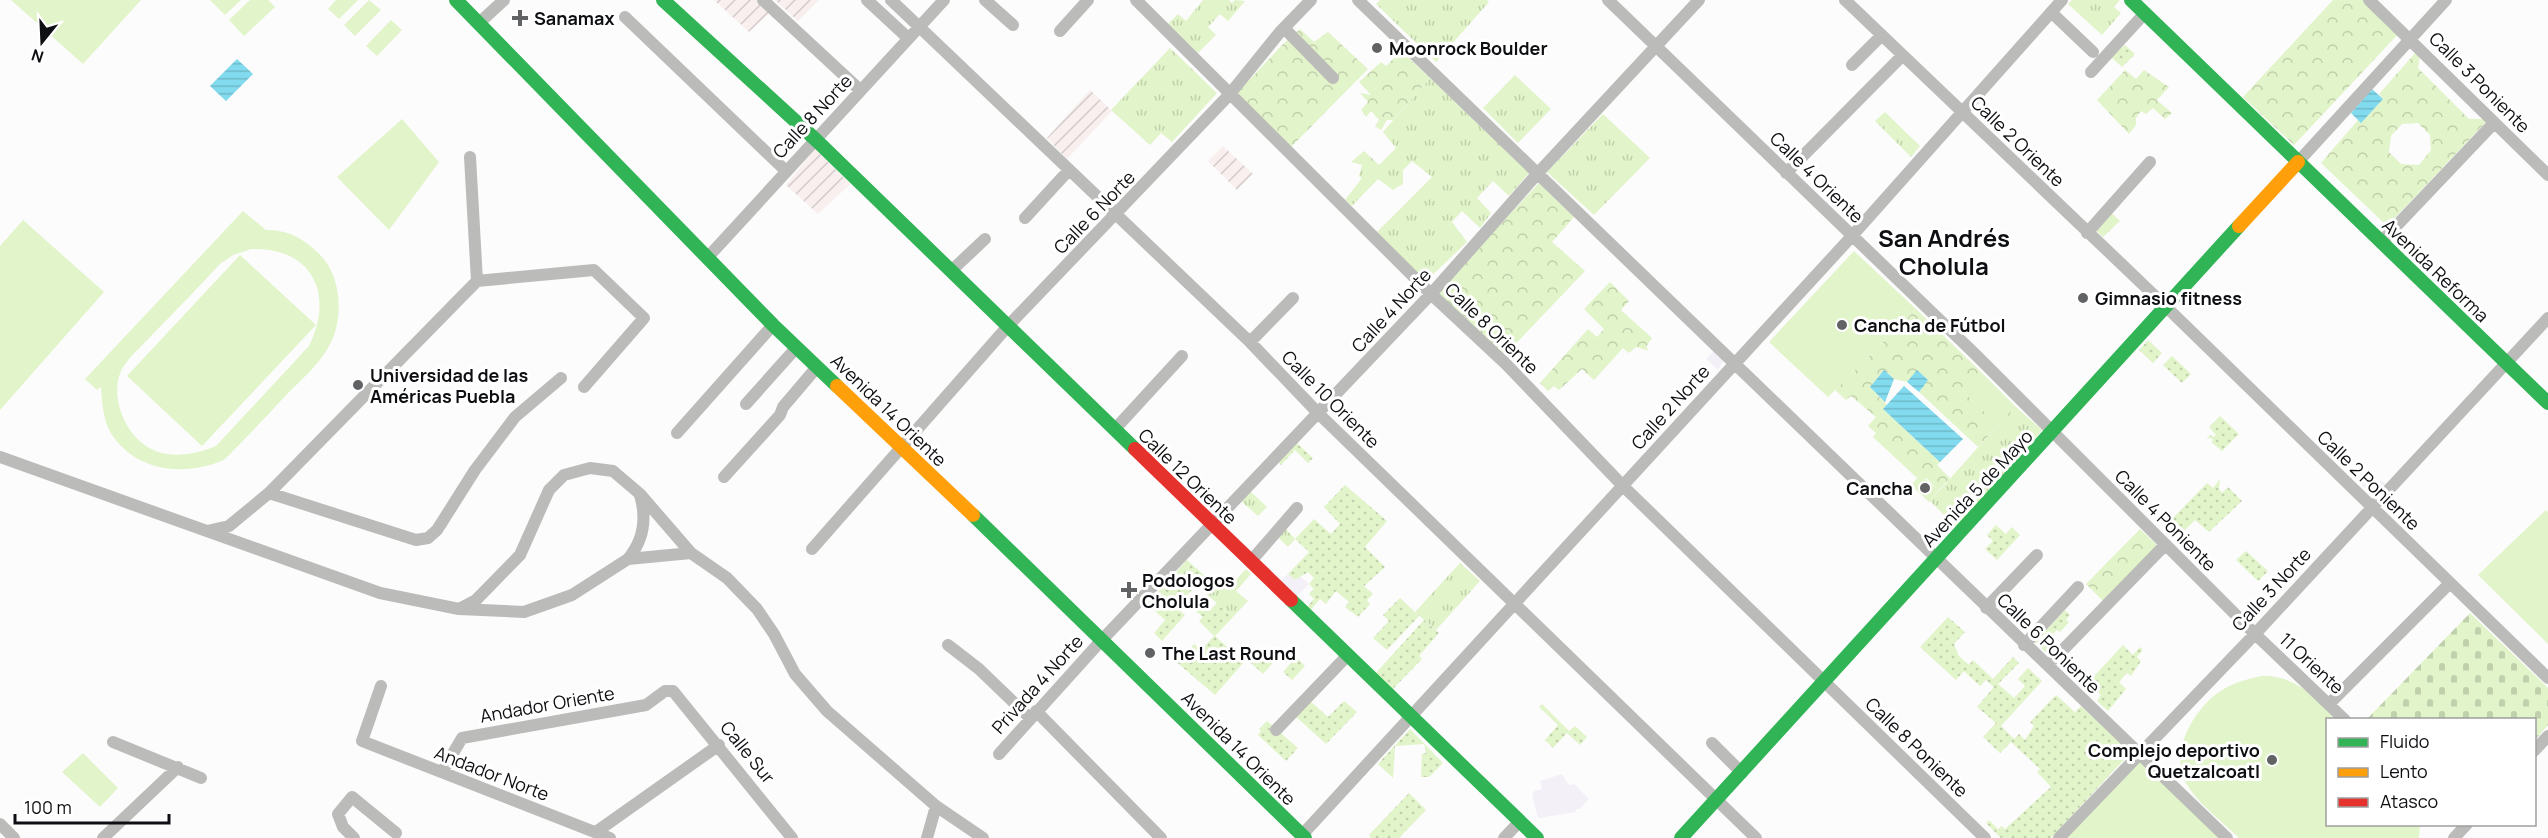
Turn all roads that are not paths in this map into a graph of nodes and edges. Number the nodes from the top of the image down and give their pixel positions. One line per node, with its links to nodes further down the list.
1 (456, 0): 23 (main road, Avenida 14 Oriente)
2 (504, 0): 23 (street)
3 (663, 0): 41 (main road, Calle 12 Oriente)
4 (763, 0): 37 (street)
5 (867, 0): 29 (street)
6 (891, 0): 25 (street, Calle 10 Oriente)
7 (944, 0): 25 (street, Calle 8 Norte)
8 (985, 0): 24 (street)
9 (1088, 0): 27 (street)
10 (1136, 0): 38 (street, Calle 8 Oriente)
11 (1311, 0): 26 (street, Calle 6 Norte)
12 (1358, 0): 47 (street, Calle 6 Poniente)
13 (1608, 0): 31 (street, Calle 4 Oriente)
14 (1699, 0): 31 (street, Calle 4 Norte)
15 (1845, 0): 28 (street, Calle 2 Oriente)
16 (2062, 0): 20 (street, Calle 2 Norte)
17 (2131, 0): 21 (main road, Avenida Reforma)
18 (2369, 0): 30 (street, Calle 3 Poniente)
19 (2446, 0): 30 (street)
20 (2051, 12): 32 (street); 39 (street, Calle 2 Norte)
21 (2145, 13): 35 (street); 44 (main road, Avenida Reforma)
22 (625, 17): 46 (street)
23 (479, 23): 56 (main road, Avenida 14 Oriente)
24 (1013, 25)
25 (919, 26): 29 (street, Calle 8 Norte); 45 (street, Calle 10 Oriente)
26 (1284, 28): 36 (street); 38 (street, Calle 6 Norte)
27 (1060, 31)
28 (1881, 36): 33 (street, Calle 2 Oriente); 34 (street)
29 (908, 38): 37 (street, Calle 8 Norte)
30 (2412, 40): 40 (street, Calle 3 Poniente); 44 (street)
31 (1656, 47): 47 (street, Calle 4 Norte); 48 (street, Calle 4 Oriente)
32 (2093, 52)
33 (1902, 56): 39 (street, Calle 2 Oriente); 48 (street)
34 (1851, 65)
35 (2091, 72)
36 (1333, 78)
37 (860, 90): 41 (street, Calle 8 Norte)
38 (1229, 95): 50 (street, Calle 6 Norte); 59 (street, Calle 8 Oriente)
39 (1961, 111): 52 (street, Calle 2 Oriente); 53 (street, Calle 2 Norte)
40 (2494, 123): 49 (street, Calle 3 Poniente); 55 (street)
41 (815, 139): 46 (street, Calle 8 Norte); 57 (main road, Calle 12 Oriente)
42 (470, 157): 58 (street)
43 (2150, 162): 52 (street)
44 (2298, 162): 55 (main road, Avenida Reforma); 61 (main road, Avenida 5 de Mayo)
45 (1069, 170): 50 (street, Calle 10 Oriente); 51 (street)
46 (786, 171): 56 (street, Calle 8 Norte)
47 (1538, 173): 59 (street, Calle 4 Norte); 68 (street, Calle 6 Poniente)
48 (1786, 173): 53 (street, Calle 4 Oriente)
49 (2548, 175)
50 (1117, 215): 64 (street, Calle 6 Norte); 65 (street, Calle 10 Oriente)
51 (1025, 218)
52 (2087, 233): 61 (street, Calle 2 Oriente)
53 (1852, 236): 68 (street, Calle 2 Norte); 77 (street, Calle 4 Oriente)
54 (985, 239): 57 (street)
55 (2381, 242): 69 (main road, Avenida Reforma)
56 (708, 257): 63 (main road, Avenida 14 Oriente)
57 (951, 271): 64 (main road, Calle 12 Oriente)
58 (477, 282): 72 (street); 83 (street)
59 (1431, 294): 75 (street, Calle 4 Norte); 82 (street, Calle 8 Oriente)
60 (1293, 298): 65 (street)
61 (2166, 307): 77 (main road, Avenida 5 de Mayo); 86 (street, Calle 2 Poniente)
62 (2548, 318): 69 (street, Calle 3 Norte)
63 (773, 325): 66 (main road, Avenida 14 Oriente); 78 (street)
64 (1008, 326): 76 (main road, Calle 12 Oriente); 79 (street, Calle 6 Norte)
65 (1250, 342): 75 (street, Calle 10 Oriente)
66 (797, 347): 70 (main road, Avenida 14 Oriente); 74 (street)
67 (1182, 356): 76 (street)
68 (1735, 362): 82 (street, Calle 2 Norte); 94 (street, Calle 6 Poniente)
69 (2506, 363): 73 (main road, Avenida Reforma); 86 (street, Calle 3 Norte)
70 (817, 367): 79 (main road, Avenida 14 Oriente); 81 (street)
71 (561, 378): 83 (street)
72 (584, 387)
73 (2548, 403)
74 (746, 404)
75 (1319, 414): 87 (street, Calle 4 Norte); 98 (street, Calle 10 Oriente)
76 (1115, 429): 87 (main road, Calle 12 Oriente)
77 (2052, 432): 89 (street, Calle 4 Poniente); 94 (main road, Avenida 5 de Mayo)
78 (677, 434)
79 (900, 446): 90 (street, Calle 6 Norte); 102 (main road, Avenida 14 Oriente)
80 (0, 458): 88 (street)
81 (724, 477)
82 (1623, 486): 98 (street, Calle 2 Norte); 108 (street, Calle 8 Oriente)
83 (269, 493): 88 (street)
84 (640, 494): 91 (street); 93 (street); 100 (street)
85 (1297, 508): 95 (street)
86 (2373, 508): 96 (street, Calle 2 Poniente); 101 (street, Calle 3 Norte)
87 (1213, 524): 95 (main road, Calle 12 Oriente); 102 (street, Calle 4 Norte)
88 (207, 531): 100 (street)
89 (2165, 545): 101 (street, Calle 4 Poniente); 106 (street)
90 (812, 549)
91 (691, 553): 93 (street); 128 (street)
92 (2037, 555): 99 (street)
93 (628, 559): 100 (street)
94 (1935, 560): 99 (street, Calle 6 Poniente); 108 (main road, Avenida 5 de Mayo)
95 (1251, 561): 105 (main road, Calle 12 Oriente)
96 (2450, 583): 107 (street, Calle 2 Poniente); 111 (street)
97 (2078, 587): 104 (street)
98 (1514, 604): 113 (street, Calle 2 Norte); 127 (street, Calle 10 Oriente)
99 (1986, 608): 104 (street, Calle 6 Poniente)
100 (459, 609)
101 (2254, 634): 111 (street, 11 Oriente); 121 (street, Calle 3 Norte)
102 (1103, 639): 112 (street, Privada 4 Norte); 133 (main road, Avenida 14 Oriente)
103 (948, 645): 112 (street)
104 (2024, 645): 121 (street, Calle 6 Poniente)
105 (1348, 655): 113 (main road, Calle 12 Oriente); 115 (street)
106 (2054, 659)
107 (2548, 678)
108 (1824, 682): 125 (main road, Avenida 5 de Mayo); 146 (street, Calle 8 Poniente)
109 (381, 686): 124 (street, Andador Norte)
110 (673, 691): 119 (street, Calle Sur); 124 (street, Andador Oriente)
111 (2329, 704): 114 (street, 11 Oriente)
112 (1033, 715): 122 (street, Privada 4 Norte); 141 (street)
113 (1412, 717): 129 (main road, Calle 12 Oriente); 133 (street, Calle 2 Norte)
114 (2343, 718)
115 (1276, 730)
116 (2548, 736): 120 (street)
117 (113, 742): 123 (street)
118 (1712, 743): 125 (street)
119 (719, 745): 131 (street); 138 (street, Calle Sur)
120 (2536, 750)
121 (2138, 753): 147 (street, Calle 3 Norte); 148 (street, Calle 6 Poniente)
122 (999, 754)
123 (178, 767): 126 (street); 135 (street)
124 (442, 772): 131 (street, Andador Norte)
125 (1742, 773): 127 (main road, Avenida 5 de Mayo)
126 (201, 778)
127 (1717, 799): 144 (main road, Avenida 5 de Mayo); 145 (street, Calle 10 Oriente)
128 (936, 806): 139 (street); 140 (street)
129 (1520, 821): 142 (street); 143 (main road, Calle 12 Oriente)
130 (0, 824): 134 (street)
131 (596, 832): 137 (street, Andador Norte)
132 (396, 833): 136 (street)
133 (1304, 836)
134 (14, 838)
135 (104, 838)
136 (354, 838)
137 (610, 838)
138 (792, 838)
139 (927, 838)
140 (983, 838)
141 (1161, 838)
142 (1504, 838)
143 (1537, 838)
144 (1681, 838)
145 (1756, 838)
146 (1985, 838)
147 (2059, 838)
148 (2227, 838)

